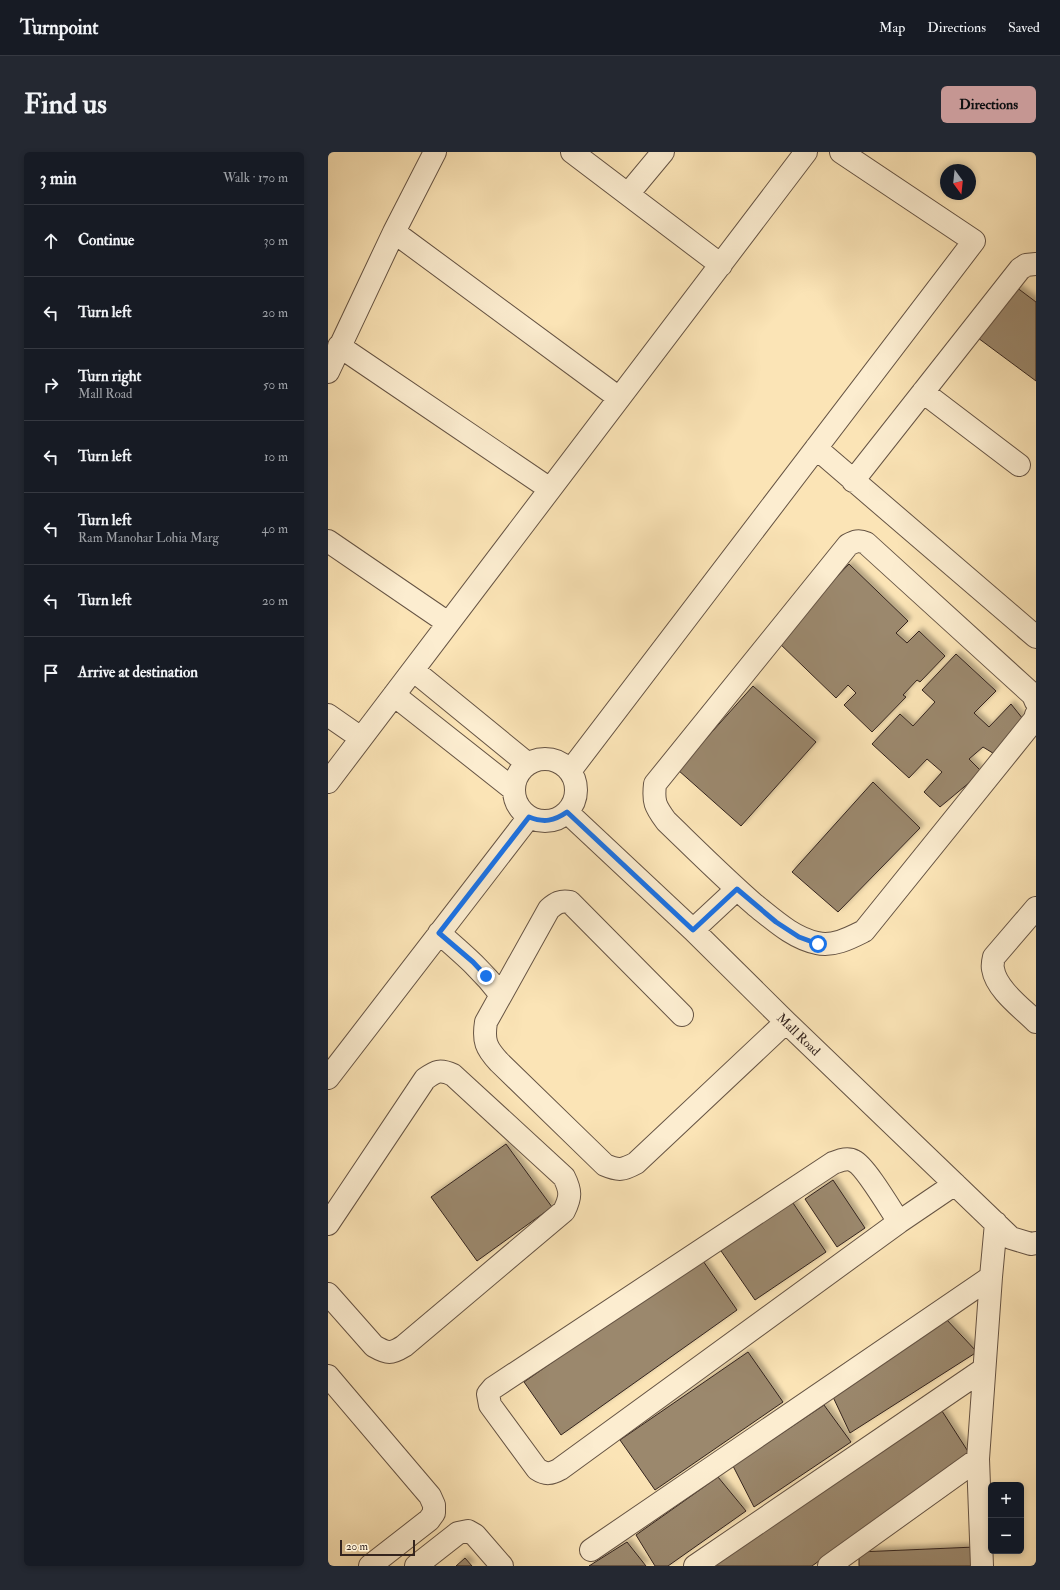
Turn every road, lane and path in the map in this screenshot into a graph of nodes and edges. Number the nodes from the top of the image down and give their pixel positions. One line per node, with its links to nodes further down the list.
1 (435, 152): 7 (street)
2 (572, 152): 6 (street)
3 (663, 152): 6 (street)
4 (806, 152): 9 (street)
5 (841, 152): 14 (street)
6 (628, 194): 9 (street)
7 (394, 232): 10 (street); 13 (street)
8 (1036, 264): 12 (street)
9 (721, 265): 13 (street)
10 (339, 346): 11 (street); 17 (street)
11 (328, 372)
12 (923, 392): 15 (street); 16 (street)
13 (619, 398): 17 (street)
14 (816, 448): 16 (street); 28 (street)
15 (1019, 465)
16 (853, 481): 20 (street)
17 (550, 489): 19 (street)
18 (328, 541): 19 (street)
19 (448, 623): 21 (street)
20 (1036, 637)
21 (412, 670): 22 (street); 27 (street)
22 (394, 695): 26 (street); 30 (street)
23 (1036, 702): 33 (street)
24 (328, 715): 26 (street)
25 (1036, 715): 33 (street)
26 (361, 738): 29 (street)
27 (528, 764): 28 (street); 30 (street)
28 (570, 771): 31 (street)
29 (328, 782)
30 (513, 789): 32 (street)
31 (567, 812): 32 (street); 35 (street, Mall Road)
32 (529, 817): 36 (street)
33 (737, 889): 35 (street)
34 (1036, 908): 40 (street)
35 (693, 930): 39 (street, Mall Road)
36 (439, 933): 37 (street); 41 (street)
37 (501, 995): 38 (street); 39 (street)
38 (682, 1015)
39 (786, 1022): 42 (street, Mall Road)
40 (1036, 1022)
41 (328, 1078)
42 (955, 1184): 43 (street); 45 (street, Mall Road)
43 (899, 1222): 43 (street)
44 (328, 1224): 48 (street)
45 (996, 1224): 46 (street, Mall Road); 47 (street)
46 (1036, 1244)
47 (991, 1277): 49 (street); 52 (street)
48 (328, 1294)
49 (984, 1369): 51 (street); 56 (street)
50 (328, 1376): 53 (street)
51 (978, 1459): 57 (street); 58 (street)
52 (591, 1550)
53 (370, 1566)
54 (416, 1566): 55 (street)
55 (502, 1566)
56 (695, 1566)
57 (829, 1566)
58 (982, 1566)

